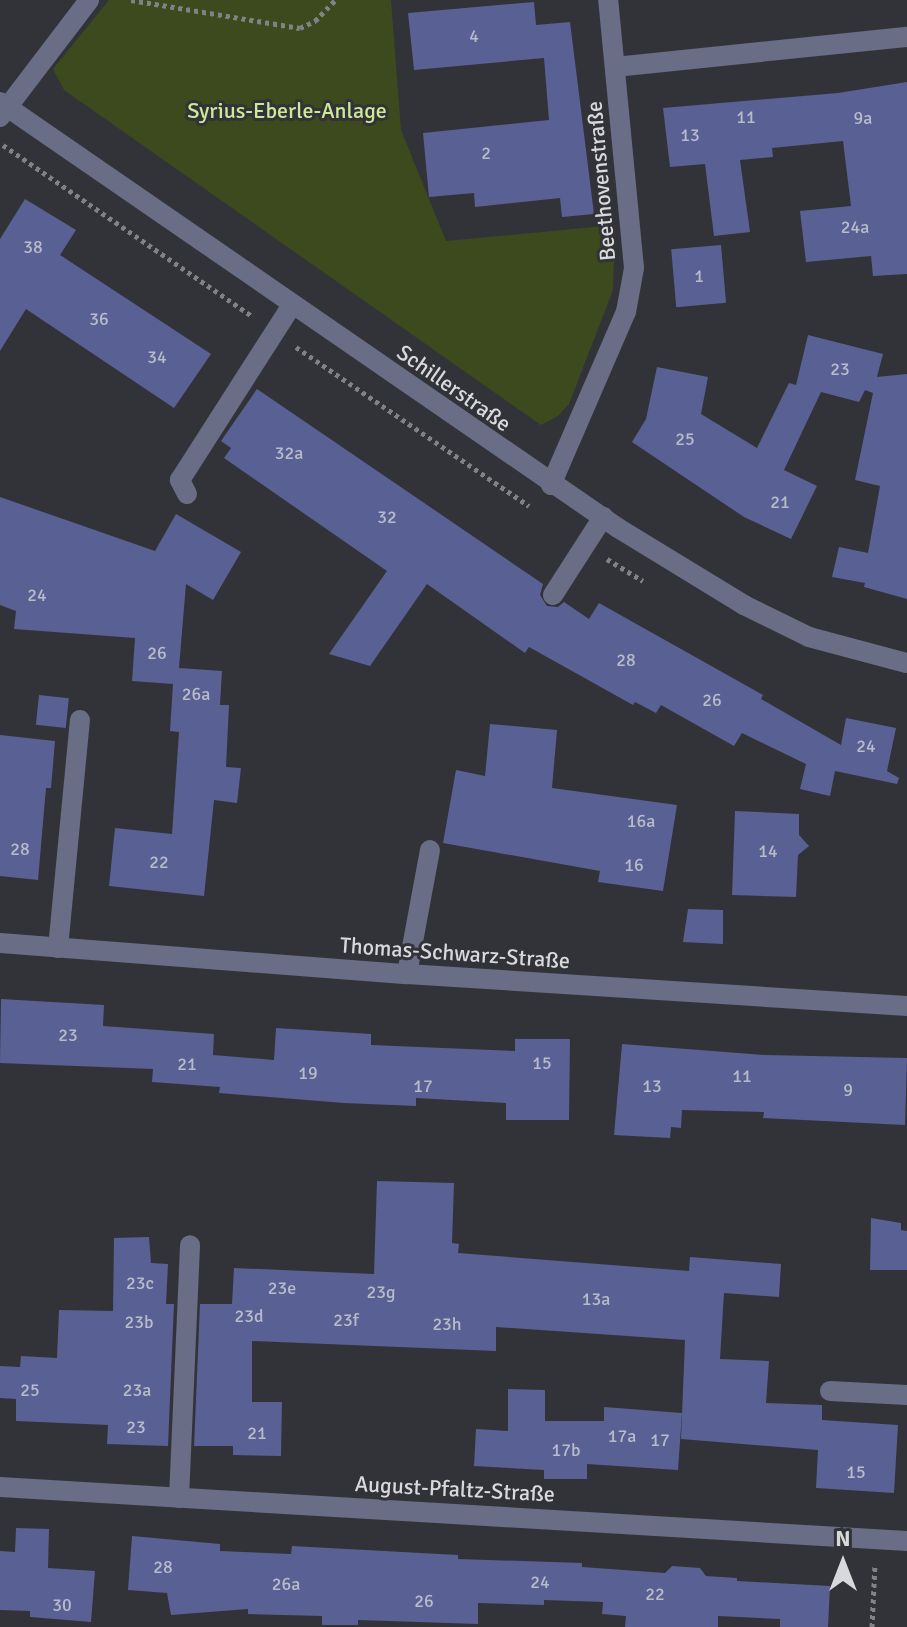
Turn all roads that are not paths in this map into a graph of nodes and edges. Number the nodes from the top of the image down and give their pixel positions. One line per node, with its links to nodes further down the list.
1 (89, 0): 5 (street)
2 (608, 0): 4 (street, Beethovenstraße)
3 (907, 37): 4 (street)
4 (615, 67): 7 (street, Beethovenstraße)
5 (2, 109): 6 (street, Schillerstraße)
6 (292, 305): 7 (street, Schillerstraße); 8 (street)
7 (551, 485): 9 (street, Schillerstraße)
8 (187, 494)
9 (603, 517): 10 (street); 11 (street, Schillerstraße)
10 (553, 595)
11 (907, 663)
12 (80, 720): 15 (street)
13 (430, 850): 16 (street)
14 (0, 943): 15 (street, Thomas-Schwarz-Straße)
15 (58, 948): 16 (street, Thomas-Schwarz-Straße)
16 (407, 974): 17 (street, Thomas-Schwarz-Straße)
17 (907, 1006)
18 (190, 1245): 22 (street)
19 (830, 1391): 20 (street)
20 (907, 1395)
21 (0, 1487): 22 (street, August-Pfaltz-Straße)
22 (179, 1498): 23 (street, August-Pfaltz-Straße)
23 (907, 1541)

